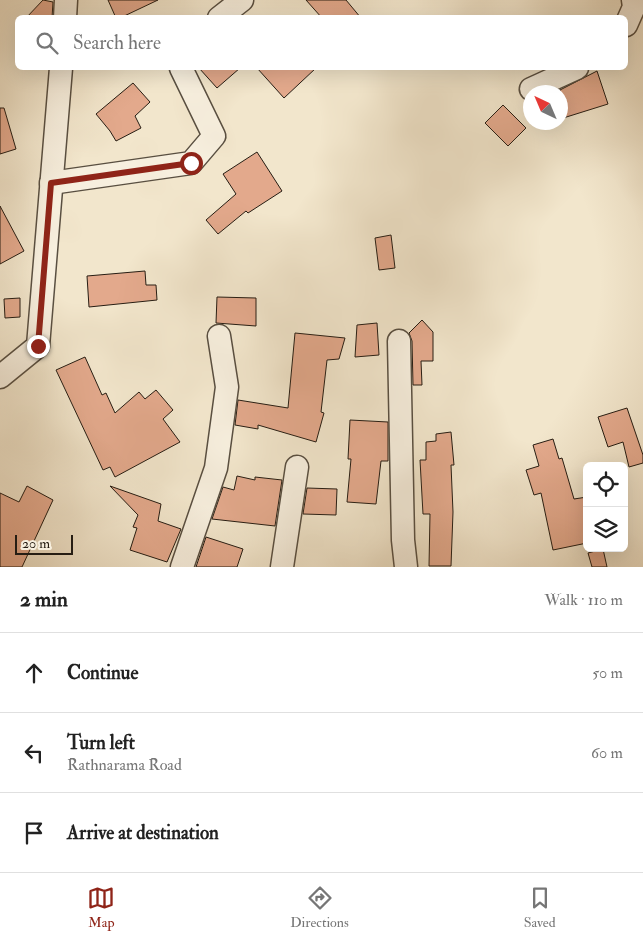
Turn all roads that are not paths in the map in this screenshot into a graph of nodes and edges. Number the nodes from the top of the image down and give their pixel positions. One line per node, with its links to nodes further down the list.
1 (66, 0): 4 (street)
2 (242, 0): 5 (street)
3 (634, 0): 6 (street)
4 (65, 15)
5 (223, 15)
6 (628, 20)
7 (61, 70): 11 (street)
8 (182, 70): 11 (street)
9 (574, 70): 10 (street)
10 (540, 85)
11 (51, 183): 14 (street)
12 (219, 336): 16 (street)
13 (399, 341): 18 (street)
14 (0, 377)
15 (297, 467): 17 (street)
16 (182, 567)
17 (282, 567)
18 (406, 567)

